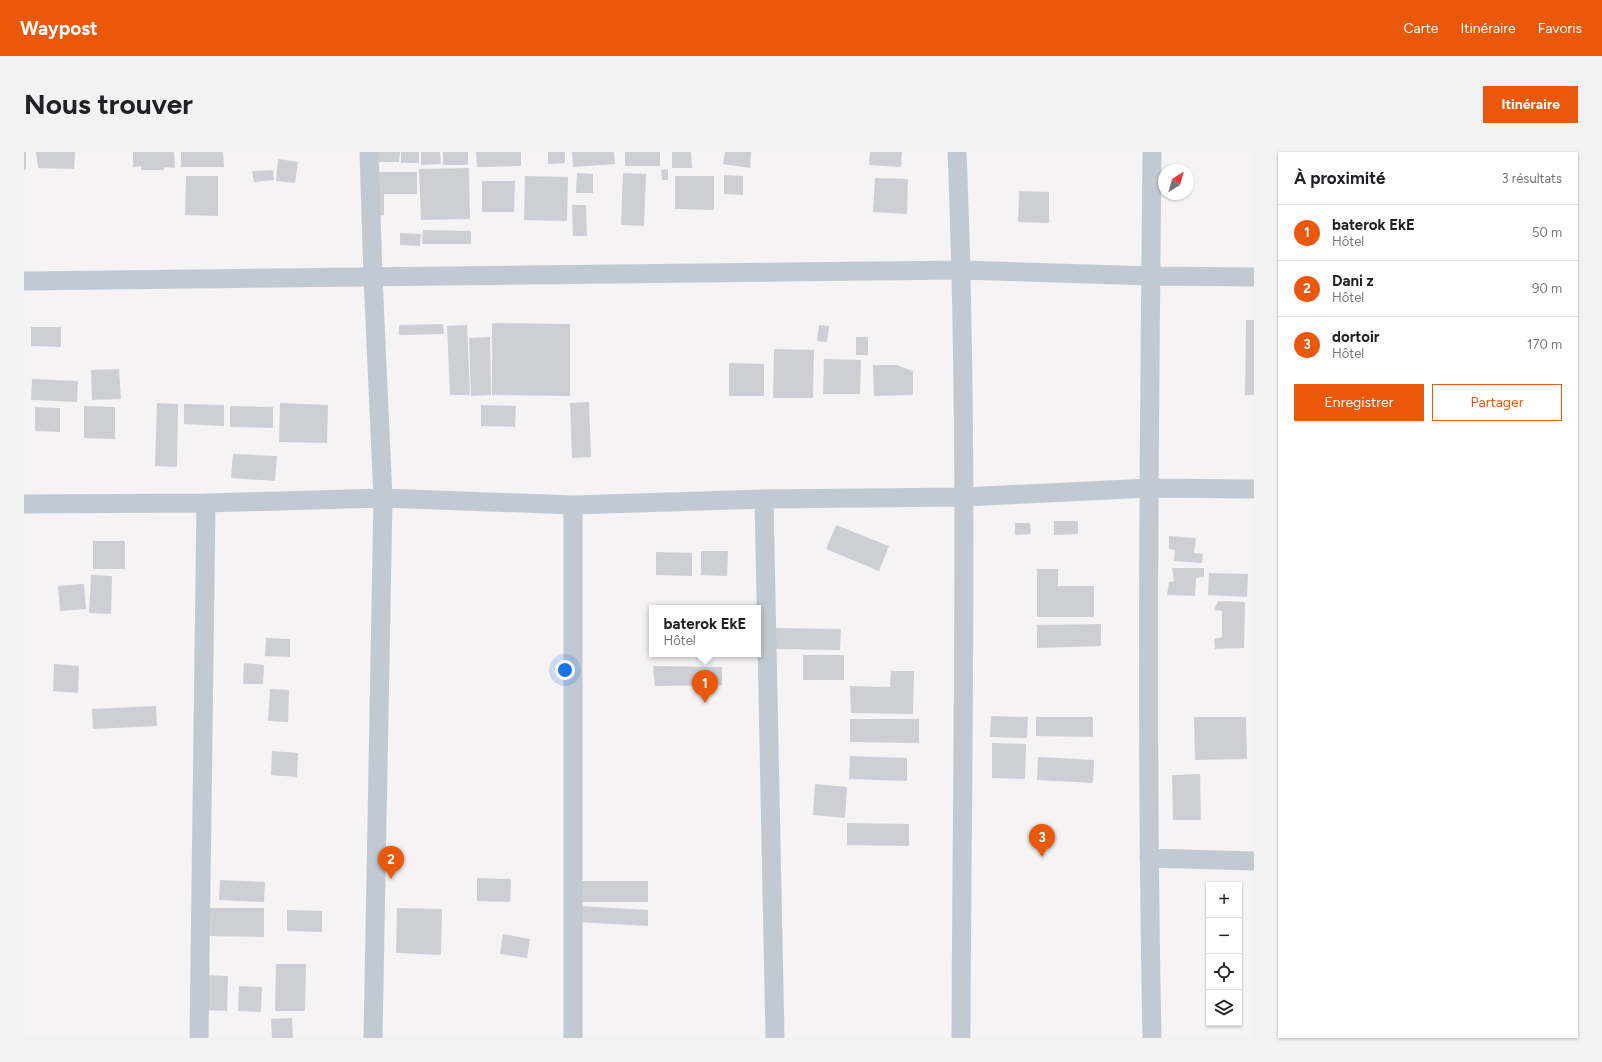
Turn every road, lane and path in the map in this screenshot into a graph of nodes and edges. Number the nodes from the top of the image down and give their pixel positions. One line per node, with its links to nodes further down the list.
1 (369, 152): 6 (street)
2 (957, 152): 4 (street)
3 (1152, 152): 5 (street)
4 (962, 270): 5 (street); 6 (street); 11 (street)
5 (1151, 276): 7 (street); 9 (street)
6 (373, 277): 8 (street); 12 (street)
7 (1254, 277)
8 (24, 281)
9 (1149, 488): 10 (street); 11 (street); 17 (street)
10 (1254, 489)
11 (964, 497): 13 (street); 23 (street)
12 (383, 498): 14 (street); 16 (street); 20 (street)
13 (764, 499): 16 (street); 22 (street)
14 (206, 503): 15 (street); 19 (street)
15 (24, 504)
16 (573, 506): 21 (street)
17 (1149, 858): 18 (street); 24 (street)
18 (1254, 861)
19 (199, 1038)
20 (373, 1038)
21 (573, 1038)
22 (775, 1038)
23 (961, 1038)
24 (1152, 1038)

